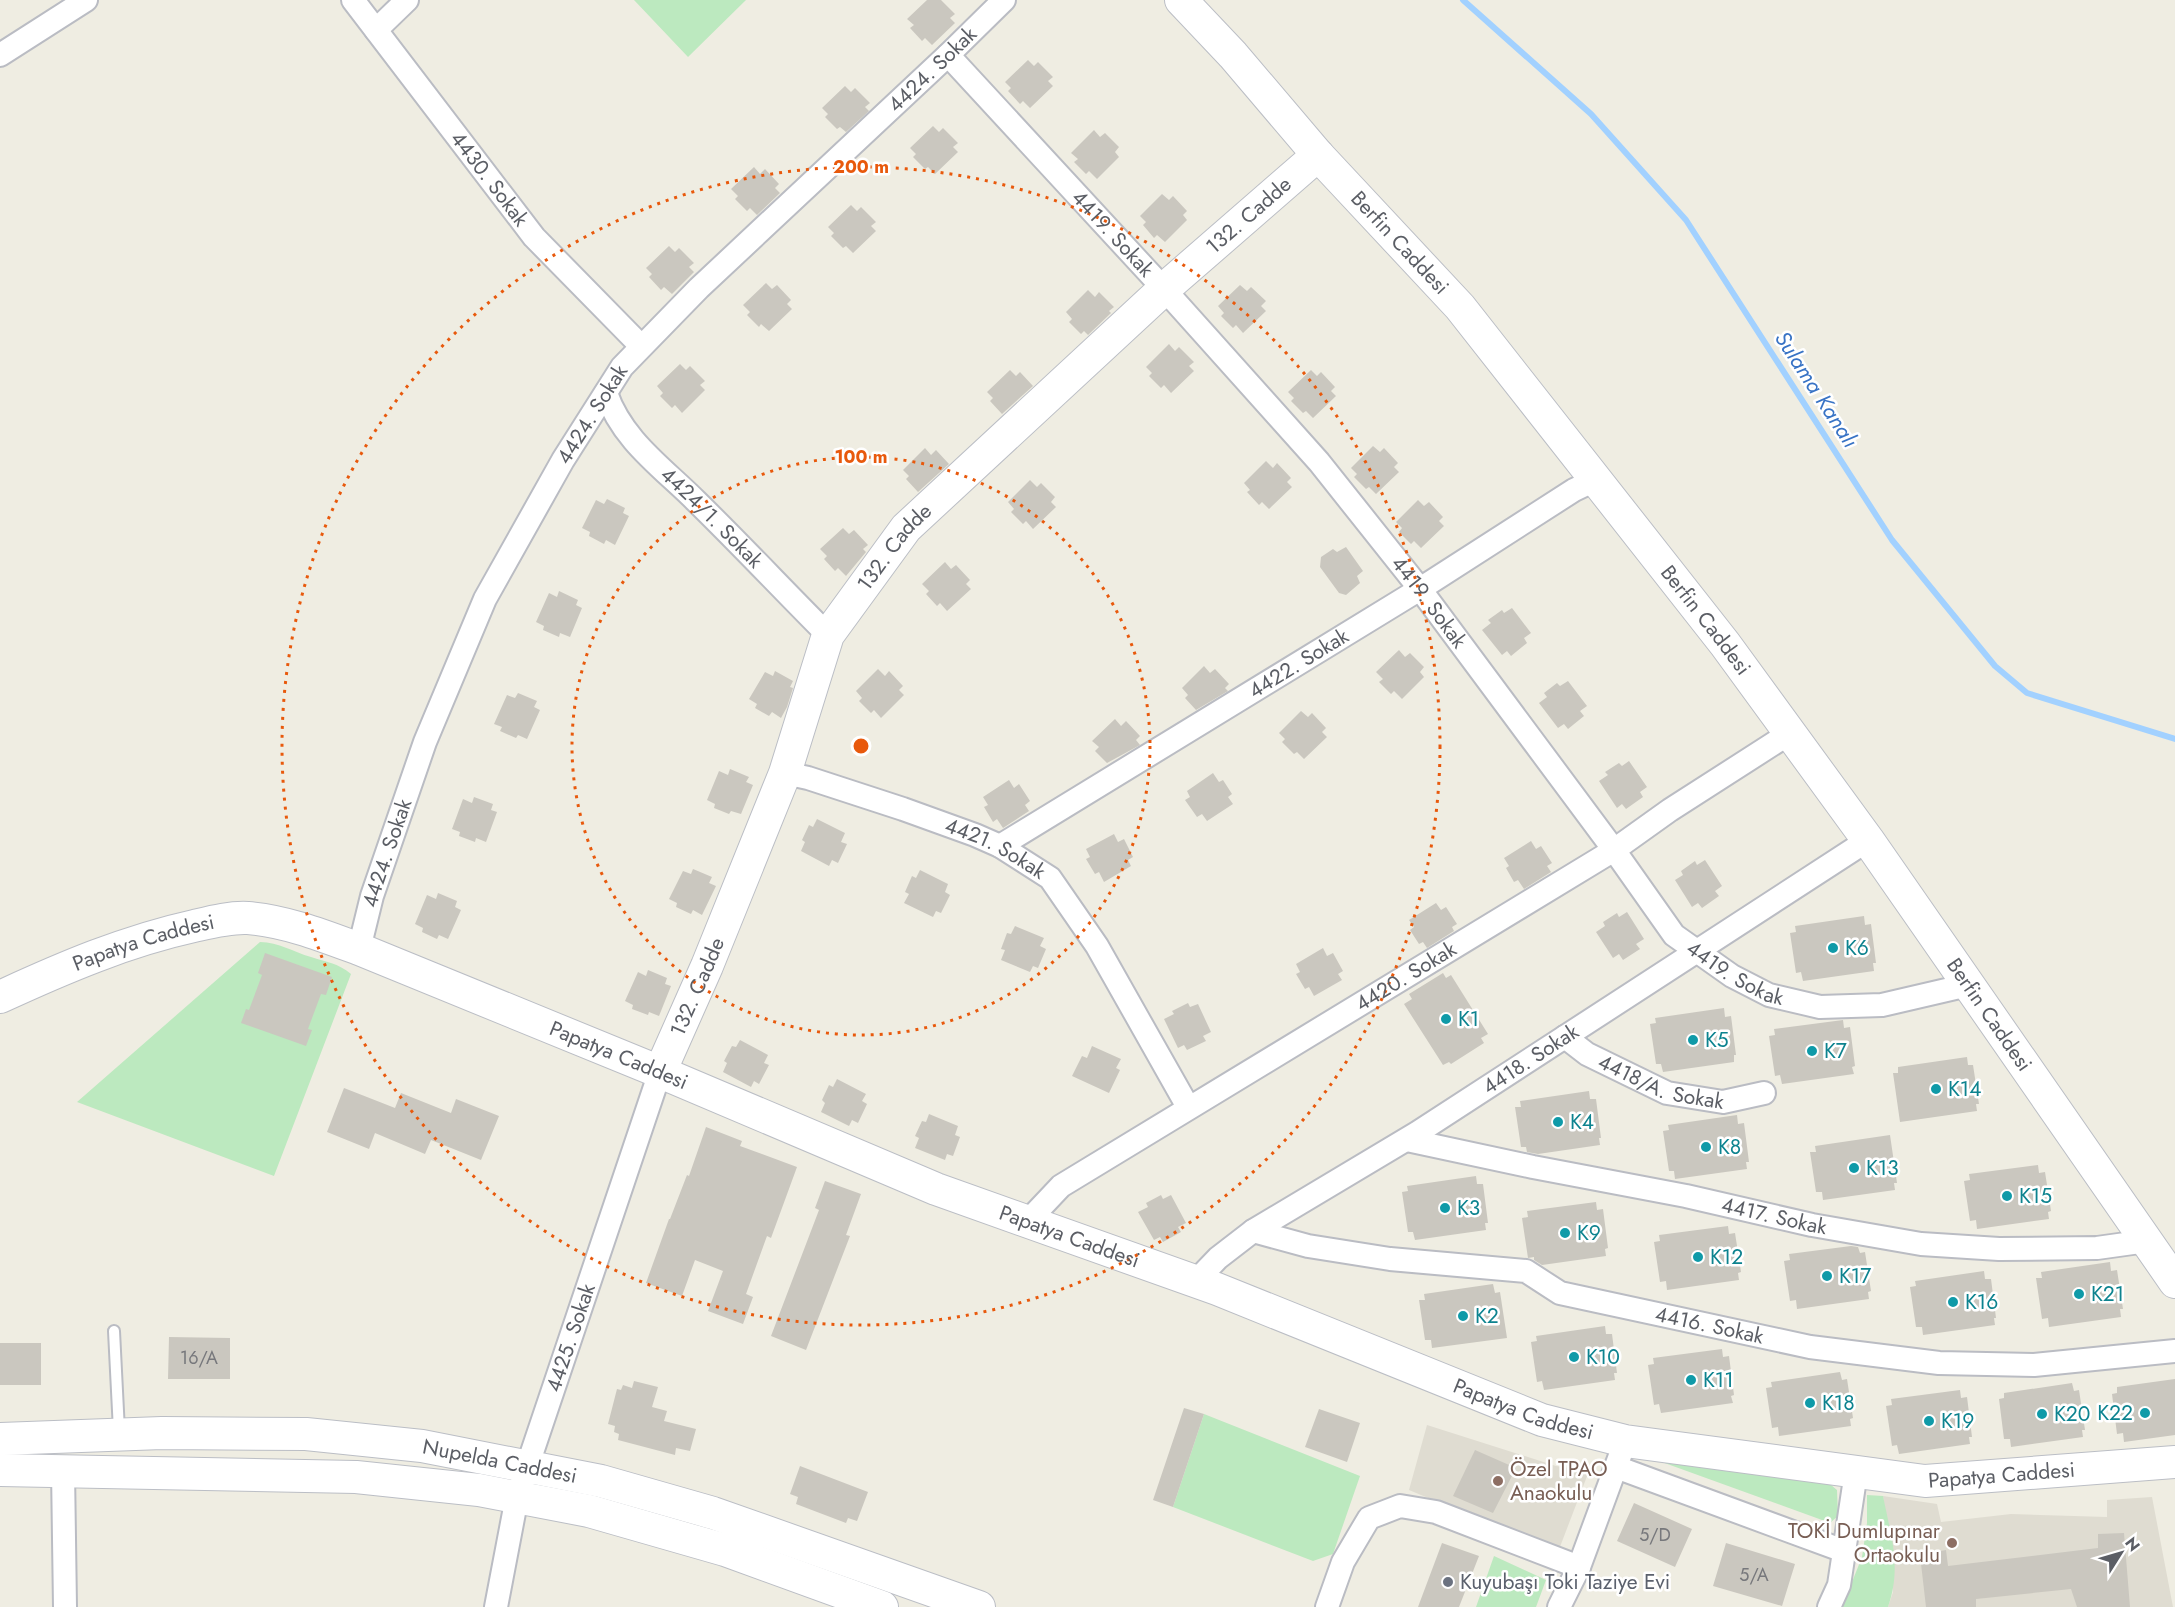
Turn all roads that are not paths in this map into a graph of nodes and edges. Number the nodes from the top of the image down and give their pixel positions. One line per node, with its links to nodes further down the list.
1 (86, 0): 7 (street)
2 (353, 0): 6 (street, 4430. Sokak)
3 (407, 0): 6 (street)
4 (1004, 0): 8 (street, 4424. Sokak)
5 (1181, 0): 9 (street, Berfin Caddesi)
6 (376, 30): 11 (street, 4430. Sokak)
7 (0, 55)
8 (948, 55): 10 (street, 4419. Sokak); 11 (street, 4424. Sokak)
9 (1318, 155): 10 (street, 132. Cadde); 13 (street, Berfin Caddesi)
10 (1164, 290): 14 (street, 4419. Sokak); 15 (street, 132. Cadde)
11 (641, 346): 12 (street, 4424. Sokak)
12 (606, 393): 15 (street, 4424/1. Sokak); 21 (street, 4424. Sokak)
13 (1595, 480): 14 (street, 4422. Sokak); 16 (street, Berfin Caddesi)
14 (1420, 589): 19 (street, 4422. Sokak); 20 (street, 4419. Sokak)
15 (828, 635): 17 (street, 132. Cadde)
16 (1790, 733): 18 (street, Berfin Caddesi); 20 (street, 4420. Sokak)
17 (785, 773): 19 (street, 4421. Sokak); 26 (street, 132. Cadde)
18 (1868, 840): 22 (street, 4418. Sokak); 23 (street, Berfin Caddesi)
19 (1000, 846): 28 (street, 4421. Sokak)
20 (1614, 850): 22 (street, 4419. Sokak); 28 (street, 4420. Sokak)
21 (359, 949): 24 (street, Papatya Caddesi); 26 (street, Papatya Caddesi)
22 (1698, 952): 23 (street, 4419. Sokak); 25 (street, 4418. Sokak)
23 (1968, 985): 32 (street, Berfin Caddesi)
24 (0, 997)
25 (1565, 1037): 27 (street, 4418/A. Sokak); 29 (street, 4418. Sokak)
26 (660, 1072): 30 (street, Papatya Caddesi); 41 (street, 4425. Sokak)
27 (1764, 1093)
28 (1188, 1107): 30 (street, 4420. Sokak)
29 (1407, 1140): 31 (street, 4418. Sokak); 32 (street, 4417. Sokak)
30 (1026, 1222): 33 (street, Papatya Caddesi)
31 (1253, 1232): 33 (street, 4418. Sokak); 36 (street, 4416. Sokak)
32 (2147, 1242): 34 (street, Berfin Caddesi)
33 (1196, 1282): 39 (street, Papatya Caddesi)
34 (2175, 1282)
35 (114, 1331): 37 (lane)
36 (2175, 1351)
37 (119, 1435): 38 (street, Nupelda Caddesi); 41 (street, Nupelda Caddesi)
38 (0, 1438)
39 (1620, 1454): 44 (street, Papatya Caddesi); 46 (street); 47 (street)
40 (2175, 1462): 44 (street, Papatya Caddesi)
41 (527, 1467): 45 (street, 4425. Sokak); 51 (street, Nupelda Caddesi)
42 (0, 1470): 43 (street, Nupelda Caddesi)
43 (63, 1470): 45 (street, Nupelda Caddesi); 48 (street)
44 (1856, 1472): 46 (street)
45 (517, 1497): 49 (street, 4425. Sokak); 50 (street, Nupelda Caddesi)
46 (1844, 1551): 54 (street)
47 (1579, 1567): 52 (street); 53 (street)
48 (65, 1607)
49 (496, 1607)
50 (882, 1607)
51 (979, 1607)
52 (1327, 1607)
53 (1559, 1607)
54 (1829, 1607)

